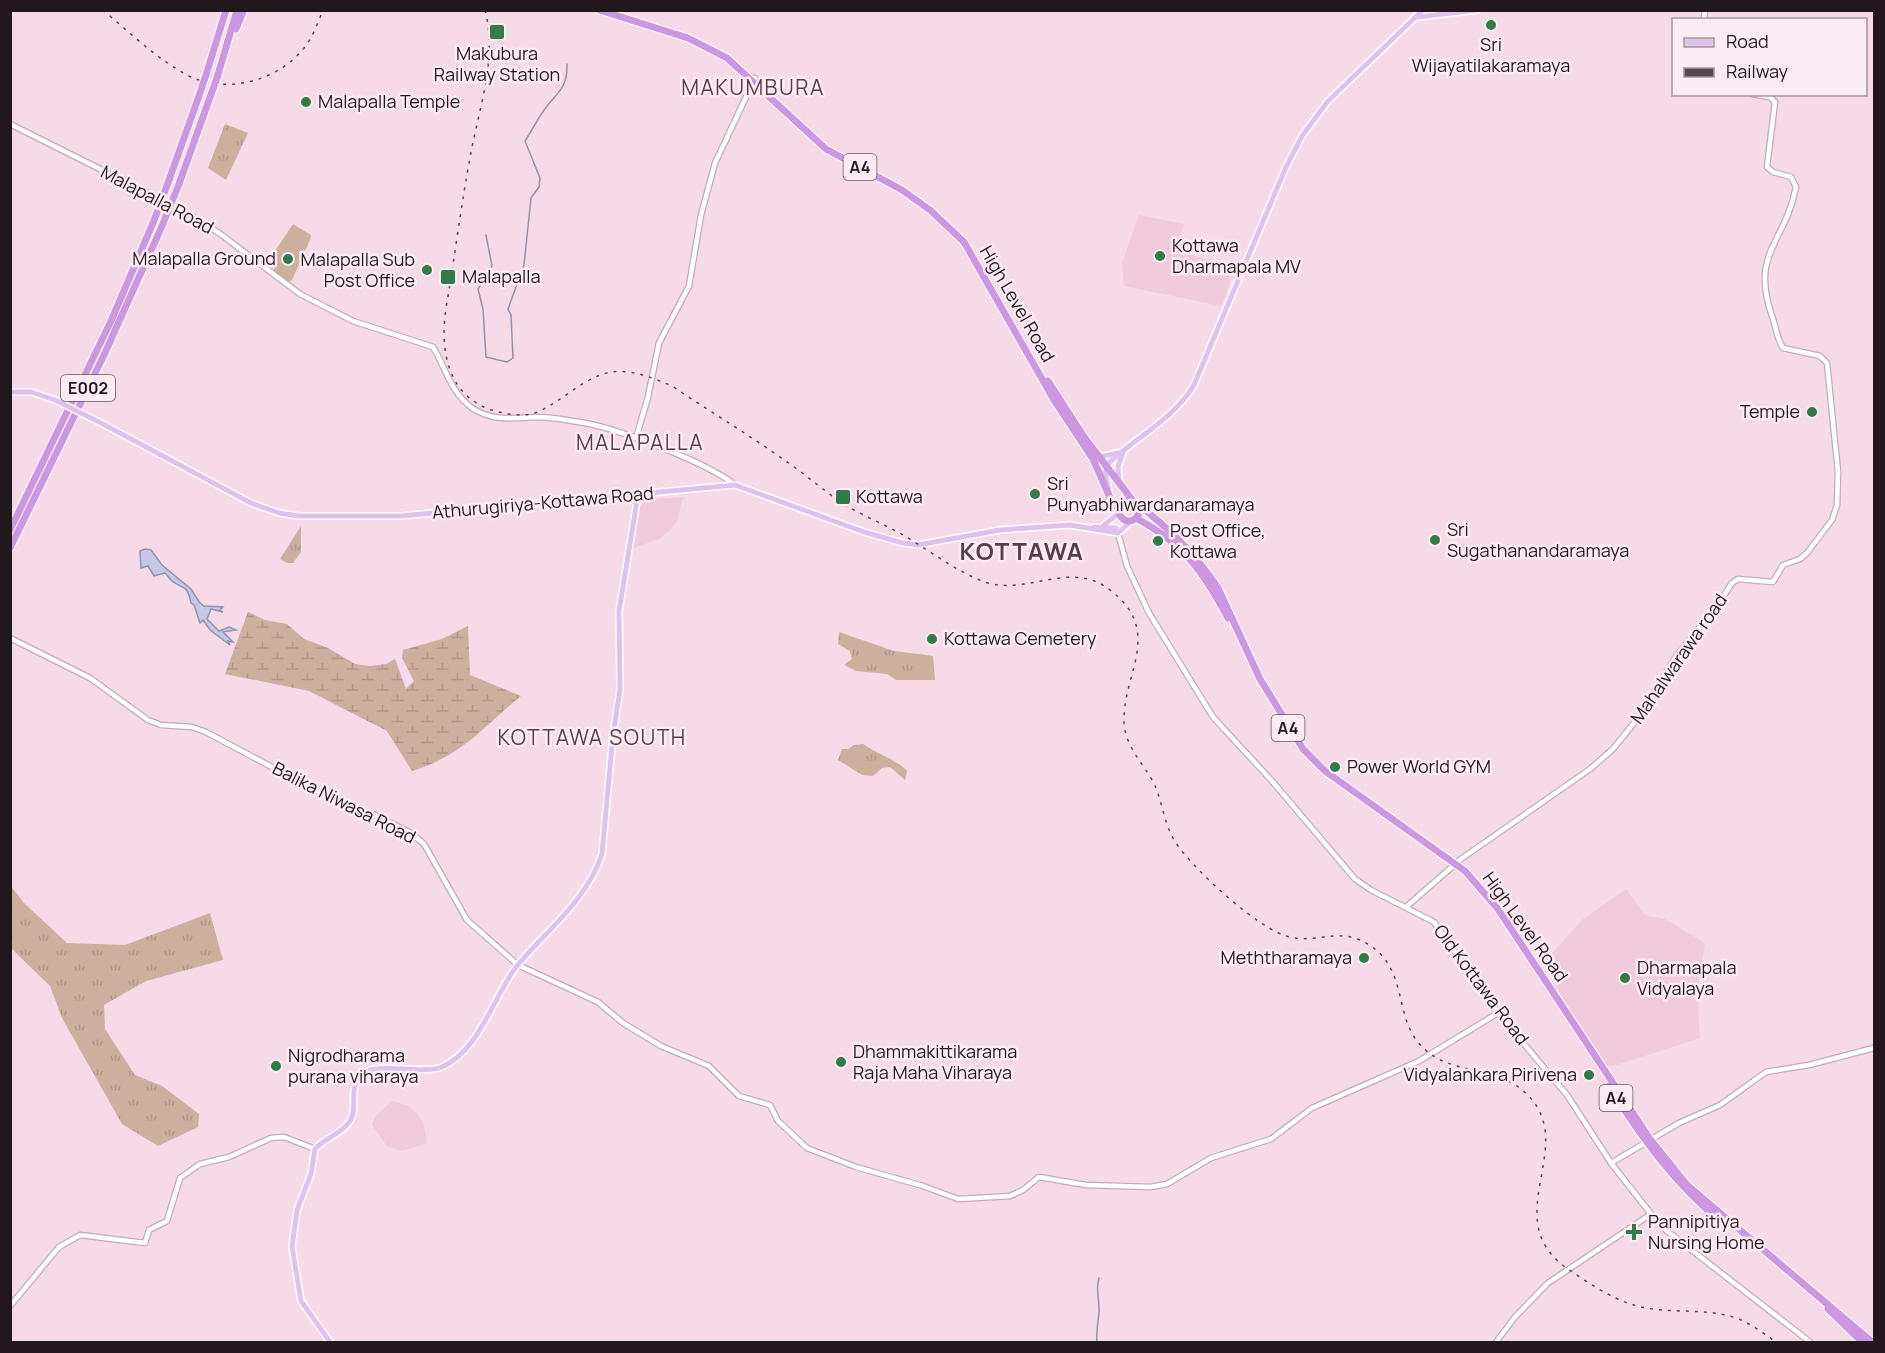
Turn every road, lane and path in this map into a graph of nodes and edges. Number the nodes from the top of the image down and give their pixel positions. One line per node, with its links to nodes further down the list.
1 (224, 10): 29 (highway, E002, bridge)
2 (237, 10): 9 (highway)
3 (243, 10): 9 (highway)
4 (598, 10): 10 (highway, High Level Road / A4)
5 (606, 10): 10 (highway, High Level Road / A4)
6 (1423, 10): 8 (main road)
7 (1477, 10): 8 (main road)
8 (1418, 17): 16 (main road)
9 (221, 64): 30 (highway, E002, bridge)
10 (754, 79): 13 (highway, High Level Road / A4); 15 (street)
11 (1764, 96): 32 (street, Mahalwarawa road)
12 (10, 124): 15 (street, Malapalla Road)
13 (903, 189): 17 (highway, High Level Road / A4); 21 (highway, High Level Road / A4)
14 (10, 392): 22 (main road, Athurugiriya-Kottawa Road, bridge)
15 (636, 438): 20 (street, Malapalla Road)
16 (1121, 453): 17 (main road); 18 (main road); 19 (main road)
17 (1099, 457): 18 (highway, High Level Road / A4)
18 (1106, 467): 19 (highway, High Level Road / A4); 21 (main road)
19 (1119, 483): 23 (highway, High Level Road / A4)
20 (735, 485): 22 (main road, Athurugiriya-Kottawa Road); 27 (main road, Athurugiriya-Kottawa Road)
21 (1109, 494): 24 (highway, High Level Road / A4)
22 (638, 495): 34 (main road)
23 (1135, 503): 24 (highway); 25 (highway); 32 (highway, High Level Road / A4)
24 (1120, 513): 25 (highway, High Level Road); 26 (main road); 28 (main road)
25 (1134, 520): 28 (main road); 32 (highway, High Level Road / A4)
26 (1102, 526): 27 (main road, Athurugiriya-Kottawa Road); 28 (main road, Athurugiriya-Kottawa Road)
27 (1093, 528): 28 (main road, Athurugiriya-Kottawa Road)
28 (1117, 530): 33 (street, Old Kottawa Road)
29 (10, 531)
30 (10, 548)
31 (10, 638): 34 (street, Balika Niwasa Road)
32 (1455, 865): 33 (street, Mahalwarawa road); 37 (highway, High Level Road / A4)
33 (1406, 907): 35 (street, Old Kottawa Road)
34 (518, 965): 35 (street, Balika Niwasa Road); 38 (main road)
35 (1498, 1012): 39 (street, Old Kottawa Road)
36 (1875, 1048): 37 (street)
37 (1648, 1140): 39 (street); 42 (highway, High Level Road / A4)
38 (315, 1149): 41 (street); 43 (main road)
39 (1611, 1163): 40 (street, Old Kottawa Road)
40 (1651, 1214): 44 (street); 45 (street, Old Kottawa Road)
41 (10, 1306)
42 (1861, 1340): 46 (highway, High Level Road / A4)
43 (330, 1342)
44 (1496, 1342)
45 (1810, 1342)
46 (1871, 1342)

